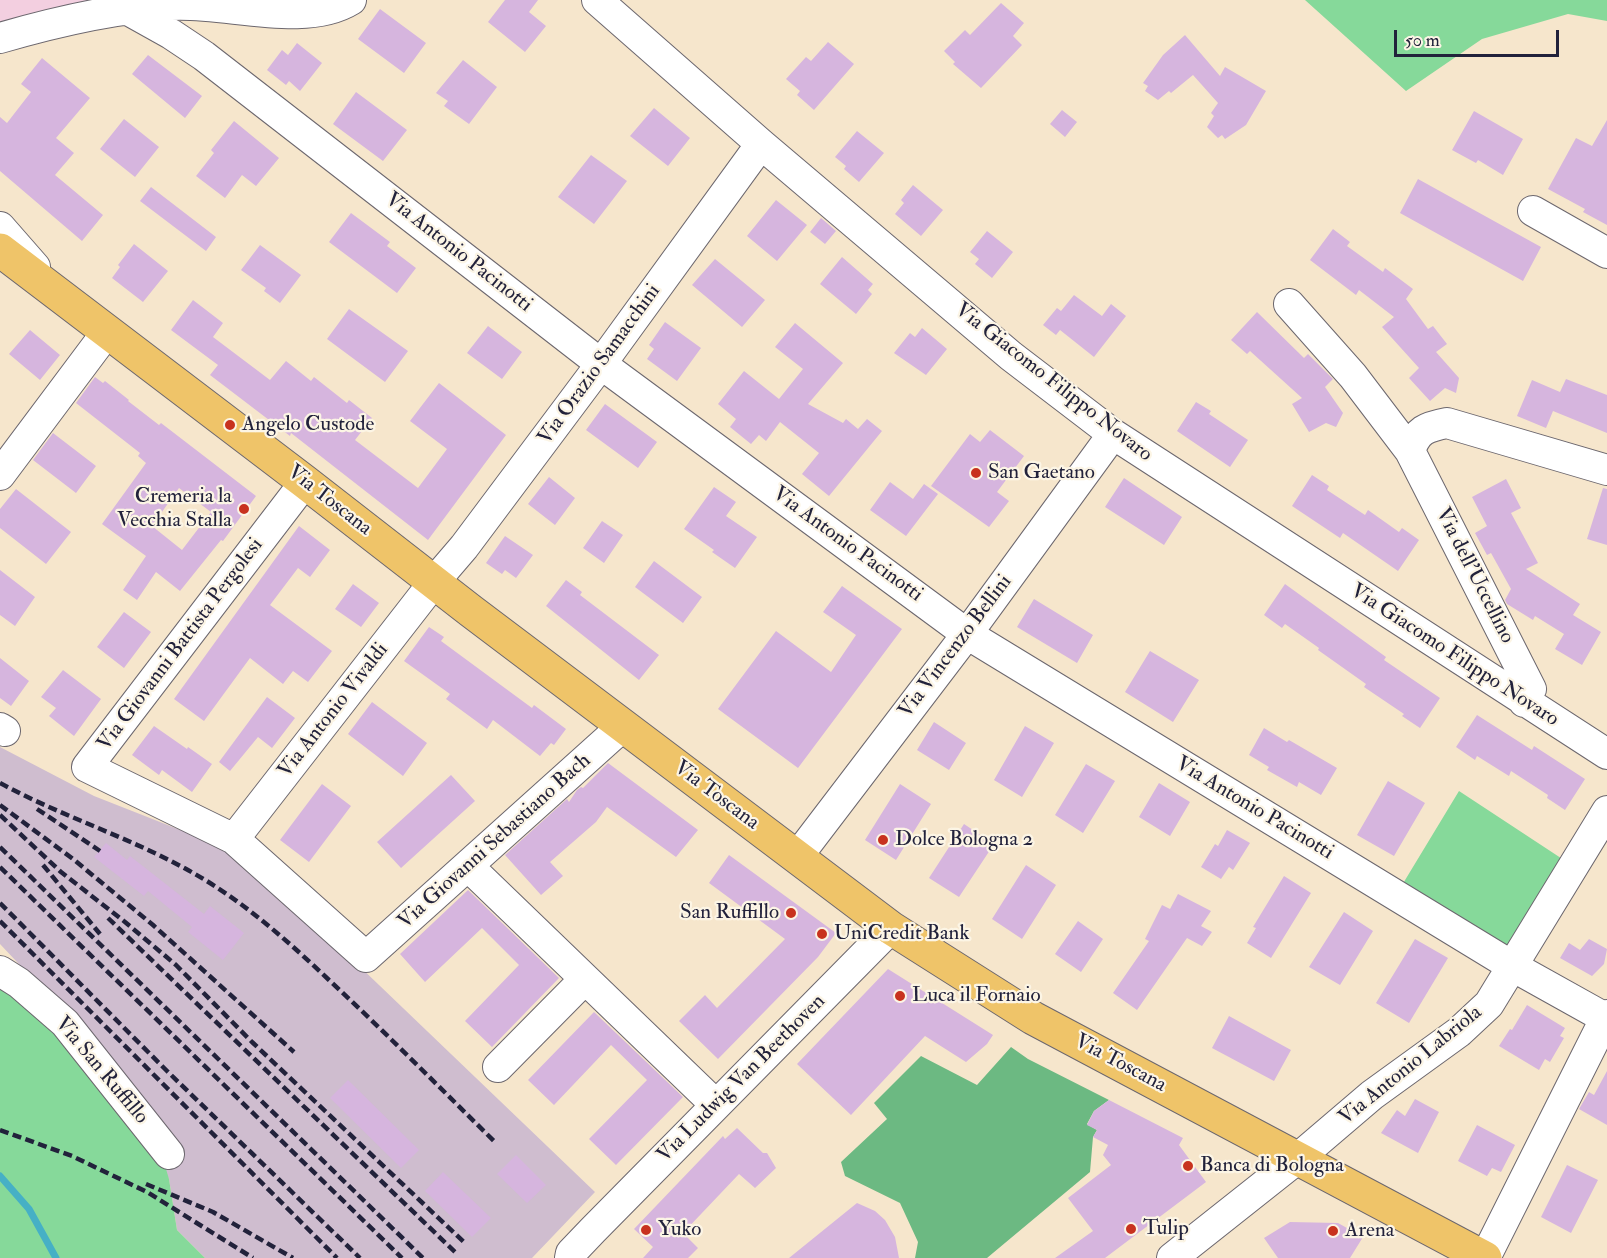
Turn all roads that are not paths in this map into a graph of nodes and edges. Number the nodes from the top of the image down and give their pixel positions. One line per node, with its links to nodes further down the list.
1 (351, 0): 3 (street)
2 (597, 0): 5 (street, Via Giacomo Filippo Novaro)
3 (131, 6): 4 (street); 13 (street, Via Antonio Pacinotti)
4 (0, 38)
5 (761, 144): 13 (street, Via Orazio Samacchini); 14 (street, Via Giacomo Filippo Novaro)
6 (1533, 211): 9 (street)
7 (0, 227): 10 (street)
8 (0, 250): 10 (main road, Via Toscana)
9 (1607, 253)
10 (61, 297): 12 (main road, Via Toscana)
11 (1288, 304): 15 (street, Via dell'Uccellino)
12 (107, 332): 17 (street); 18 (main road, Via Toscana)
13 (601, 364): 19 (street, Via Orazio Samacchini); 20 (street, Via Antonio Pacinotti)
14 (1113, 434): 20 (street, Via Vincenzo Bellini); 21 (street, Via Giacomo Filippo Novaro)
15 (1410, 451): 16 (street); 21 (street, Via dell'Uccellino)
16 (1607, 470)
17 (0, 475)
18 (305, 482): 19 (main road, Via Toscana); 25 (street, Via Giovanni Battista Pergolesi)
19 (434, 582): 22 (main road, Via Toscana); 25 (street, Via Antonio Vivaldi)
20 (967, 634): 26 (street, Via Vincenzo Bellini); 30 (street, Via Antonio Pacinotti)
21 (1524, 702): 23 (street, Via Giacomo Filippo Novaro)
22 (623, 726): 26 (main road, Via Toscana); 27 (street, Via Giovanni Sebastiano Bach)
23 (1607, 754)
24 (1607, 811): 30 (street, Via Antonio Labriola)
25 (234, 839): 29 (street, Via Giovanni Battista Pergolesi)
26 (797, 857): 28 (main road, Via Toscana)
27 (468, 866): 29 (street, Via Giovanni Sebastiano Bach); 32 (street)
28 (891, 928): 35 (street, Via Ludwig Van Beethoven); 37 (main road, Via Toscana)
29 (366, 957)
30 (1512, 966): 33 (street, Via Antonio Pacinotti); 37 (street, Via Antonio Labriola)
31 (0, 971): 36 (street, Via San Ruffillo)
32 (585, 979): 34 (street); 35 (street)
33 (1606, 1018): 40 (street)
34 (498, 1067)
35 (716, 1105): 38 (street, Via Ludwig Van Beethoven)
36 (169, 1154)
37 (1297, 1159): 39 (street, Via Antonio Labriola); 40 (main road, Via Toscana)
38 (570, 1258)
39 (1172, 1258)
40 (1485, 1258)

